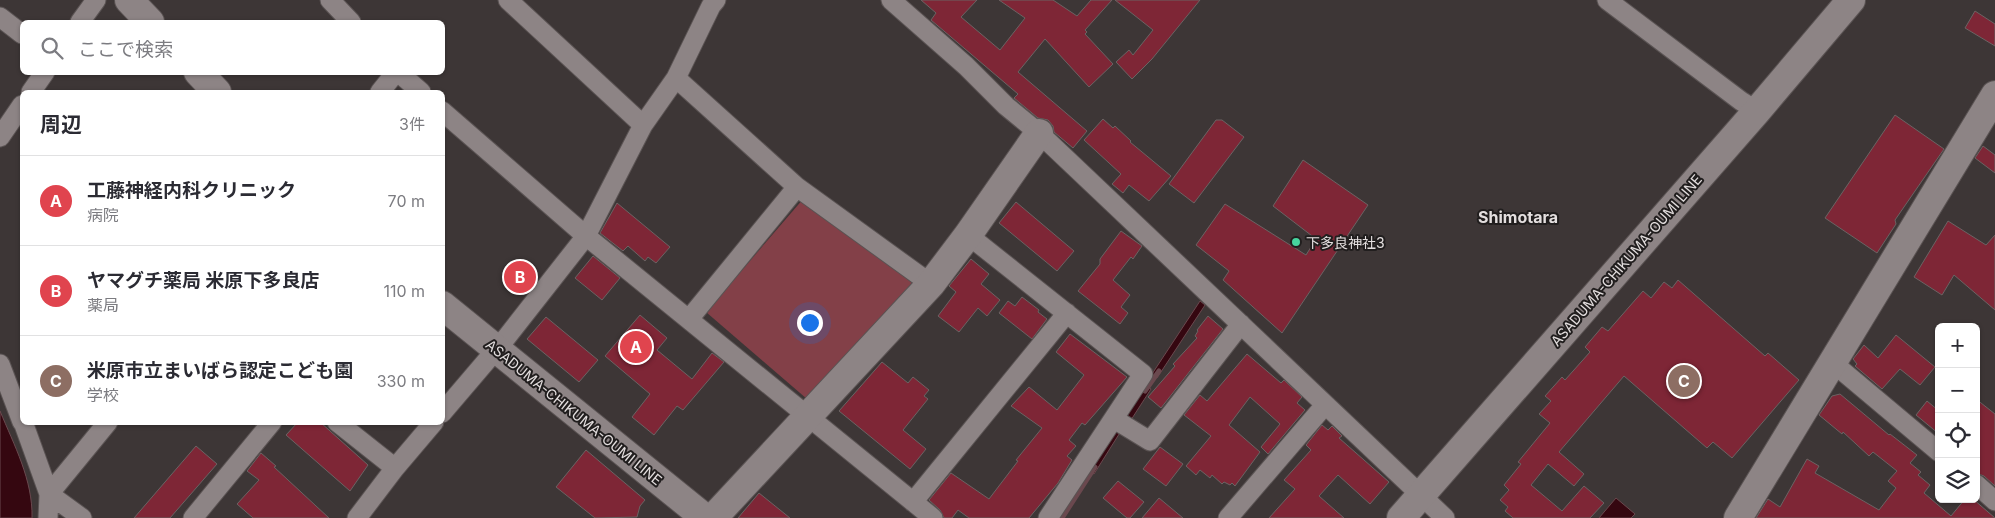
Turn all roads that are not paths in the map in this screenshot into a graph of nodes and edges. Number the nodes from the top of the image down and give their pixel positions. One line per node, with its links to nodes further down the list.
1 (96, 0): 10 (street)
2 (129, 0): 11 (main road)
3 (330, 0): 12 (street)
4 (508, 0): 27 (street)
5 (891, 0): 28 (street)
6 (1607, 0): 24 (street)
7 (1851, 0): 24 (main road, ASADUMA-CHIKUMA-OUMI LINE)
8 (710, 2): 18 (street)
9 (0, 17): 13 (street)
10 (81, 20)
11 (148, 20)
12 (349, 20)
13 (20, 32)
14 (43, 75): 19 (street)
15 (201, 75): 20 (main road)
16 (394, 75): 21 (street)
17 (401, 75): 22 (street)
18 (676, 78): 27 (street); 30 (street)
19 (32, 90)
20 (215, 90)
21 (382, 90)
22 (419, 90)
23 (1995, 94): 39 (main road)
24 (1757, 110): 55 (main road, ASADUMA-CHIKUMA-OUMI LINE)
25 (445, 114): 32 (street)
26 (20, 116): 29 (street)
27 (643, 125): 32 (street)
28 (1039, 133): 31 (main road); 37 (street)
29 (0, 137)
30 (797, 186): 33 (street); 36 (street)
31 (968, 235): 33 (main road); 35 (street)
32 (586, 236): 36 (street); 38 (street)
33 (931, 284): 44 (main road)
34 (445, 308): 38 (main road, ASADUMA-CHIKUMA-OUMI LINE)
35 (1067, 313): 45 (street); 57 (street)
36 (689, 319): 44 (street)
37 (1241, 324): 41 (street); 45 (street)
38 (496, 350): 42 (street); 62 (main road, ASADUMA-CHIKUMA-OUMI LINE)
39 (1833, 363): 51 (street); 69 (main road)
40 (0, 364): 43 (street)
41 (1325, 405): 55 (street); 66 (street)
42 (445, 410)
43 (20, 414)
44 (808, 416): 57 (street); 63 (main road)
45 (1120, 423): 65 (street)
46 (24, 425): 54 (street)
47 (106, 425): 54 (street)
48 (270, 425): 60 (street)
49 (340, 425): 52 (street)
50 (431, 425): 52 (street)
51 (1935, 449)
52 (395, 468): 61 (street)
53 (1980, 488): 56 (street)
54 (49, 494): 58 (street); 59 (street)
55 (1420, 496): 67 (main road, ASADUMA-CHIKUMA-OUMI LINE); 68 (street)
56 (1995, 501)
57 (913, 502): 64 (street)
58 (48, 518)
59 (82, 518)
60 (193, 518)
61 (357, 518)
62 (705, 518)
63 (713, 518)
64 (933, 518)
65 (1048, 518)
66 (1228, 518)
67 (1401, 518)
68 (1445, 518)
69 (1738, 518)

